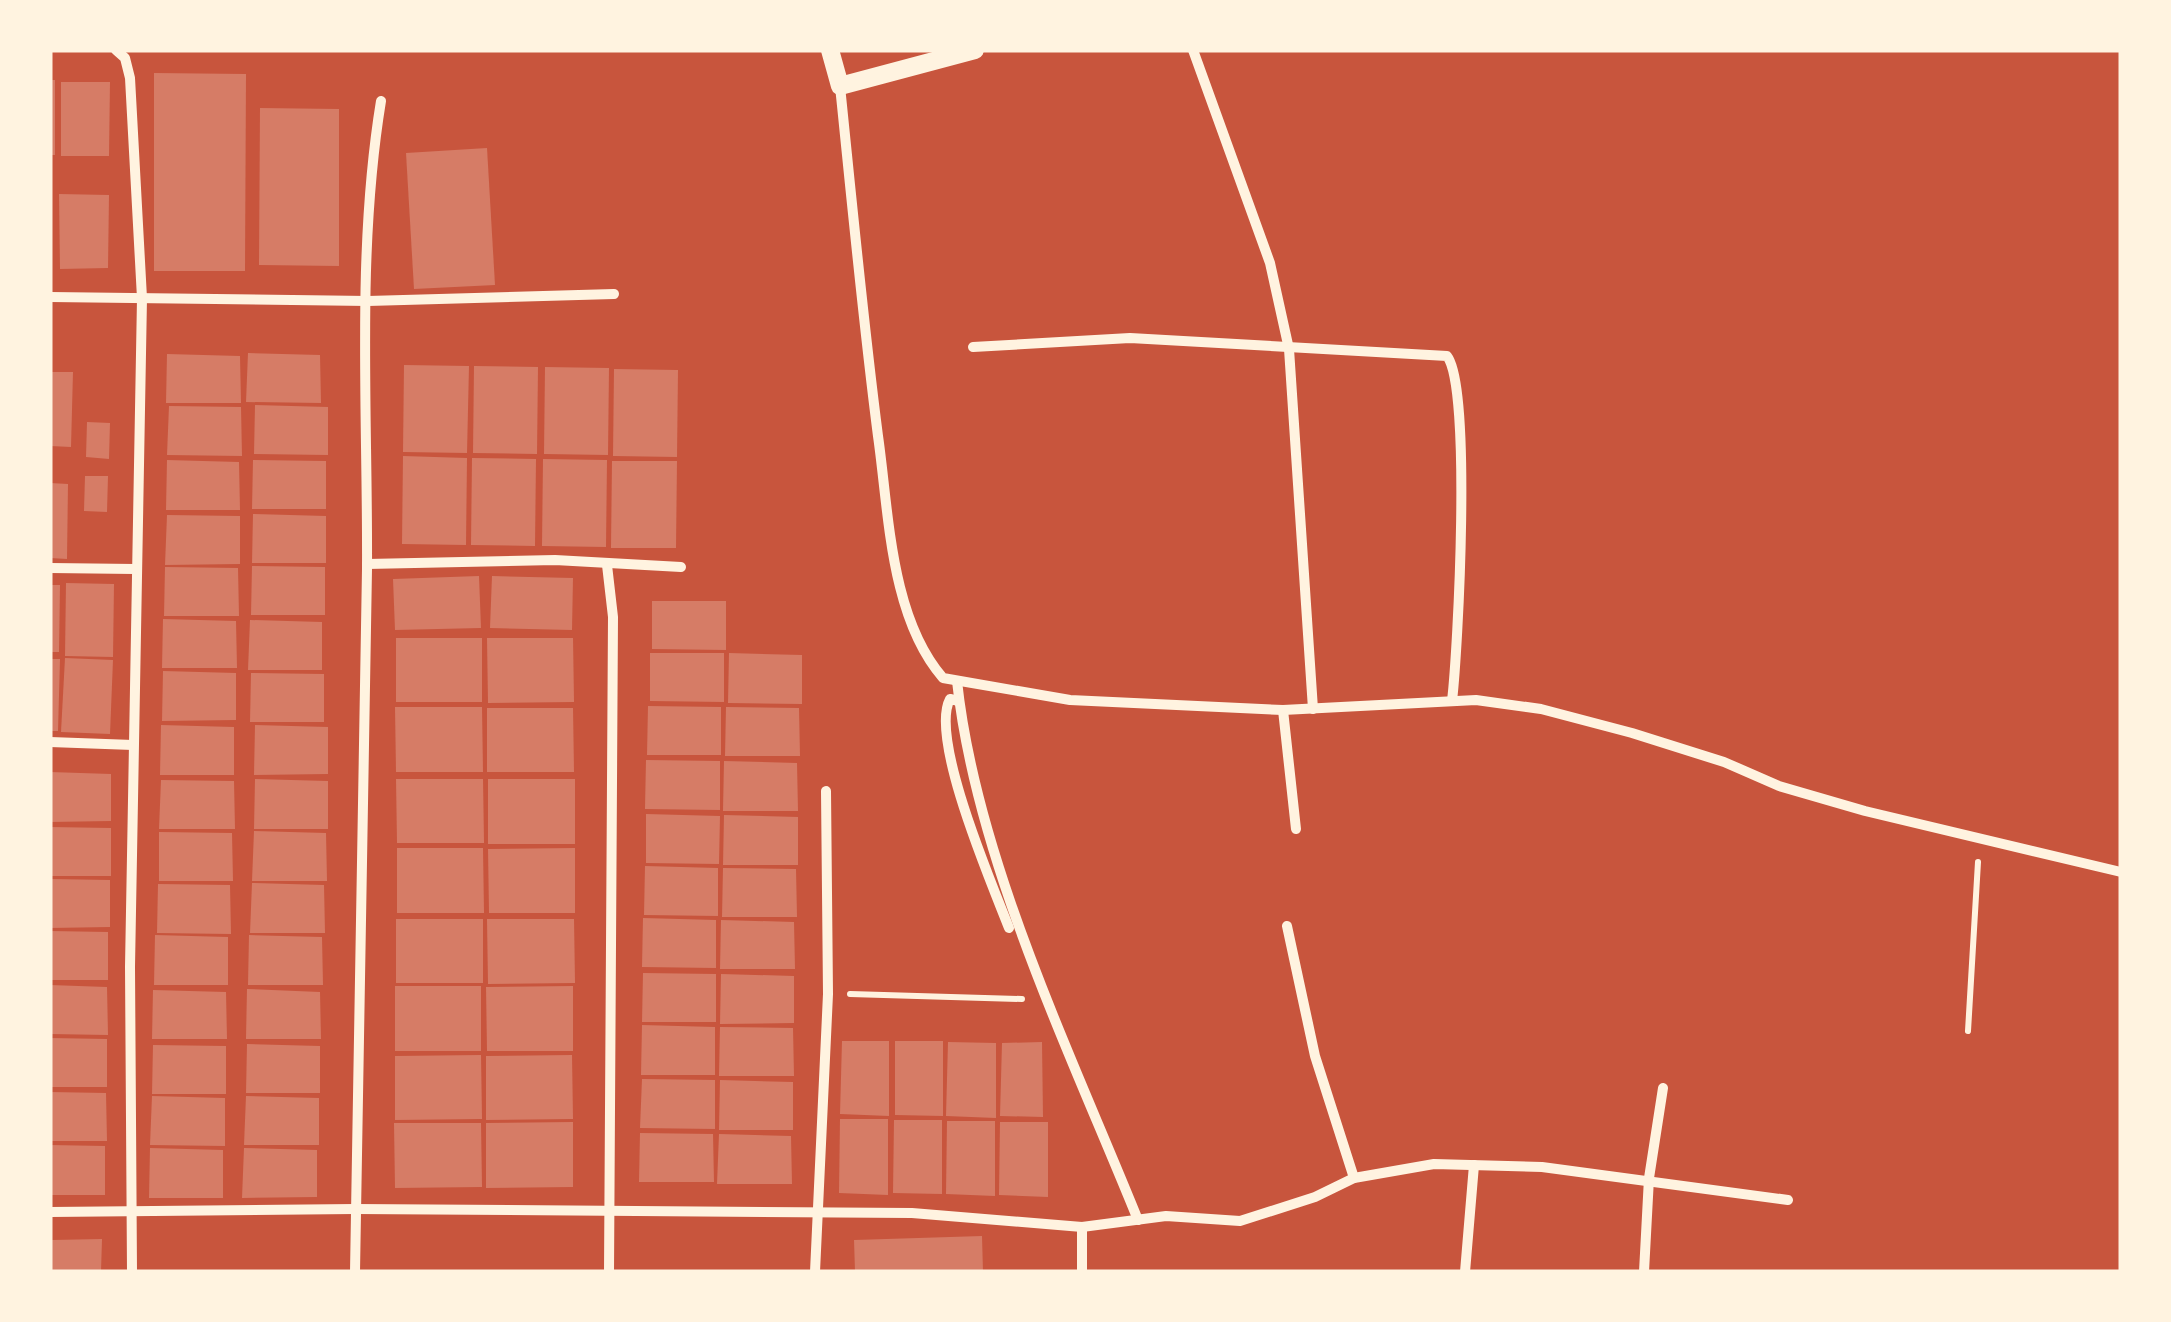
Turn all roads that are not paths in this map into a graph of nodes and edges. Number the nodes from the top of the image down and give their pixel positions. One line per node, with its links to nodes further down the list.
1 (116, 50): 9 (street)
2 (830, 50): 5 (street)
3 (975, 50): 5 (street)
4 (1193, 50): 12 (street)
5 (840, 86): 18 (street)
6 (381, 101): 10 (street)
7 (614, 294): 10 (street)
8 (50, 298): 9 (street)
9 (142, 298): 10 (street); 17 (street)
10 (368, 300): 13 (street)
11 (973, 347): 12 (street)
12 (1289, 349): 20 (street); 21 (street)
13 (367, 564): 14 (street); 35 (street)
14 (607, 564): 15 (street); 38 (street)
15 (681, 566)
16 (50, 568): 17 (street)
17 (135, 570): 24 (street)
18 (957, 681): 19 (street); 22 (street)
19 (960, 701): 29 (street); 40 (street)
20 (1452, 701): 21 (street); 27 (street)
21 (1313, 709): 22 (street)
22 (1283, 710): 26 (street)
23 (50, 742): 24 (street)
24 (133, 745): 39 (street)
25 (826, 791): 37 (street)
26 (1296, 829)
27 (2121, 872)
28 (1287, 926): 32 (street)
29 (1009, 928)
30 (1663, 1088): 33 (street)
31 (1474, 1165): 32 (street); 33 (street); 47 (street)
32 (1354, 1178): 40 (street)
33 (1649, 1178): 34 (street); 48 (street)
34 (1788, 1200)
35 (355, 1209): 38 (street); 39 (street); 43 (street)
36 (50, 1212): 39 (street)
37 (815, 1212): 38 (street); 41 (street); 45 (street)
38 (611, 1213): 44 (street)
39 (130, 1214): 42 (street)
40 (1138, 1220): 41 (street)
41 (1082, 1227): 46 (street)
42 (132, 1272)
43 (354, 1272)
44 (609, 1272)
45 (815, 1272)
46 (1082, 1272)
47 (1464, 1272)
48 (1644, 1272)

